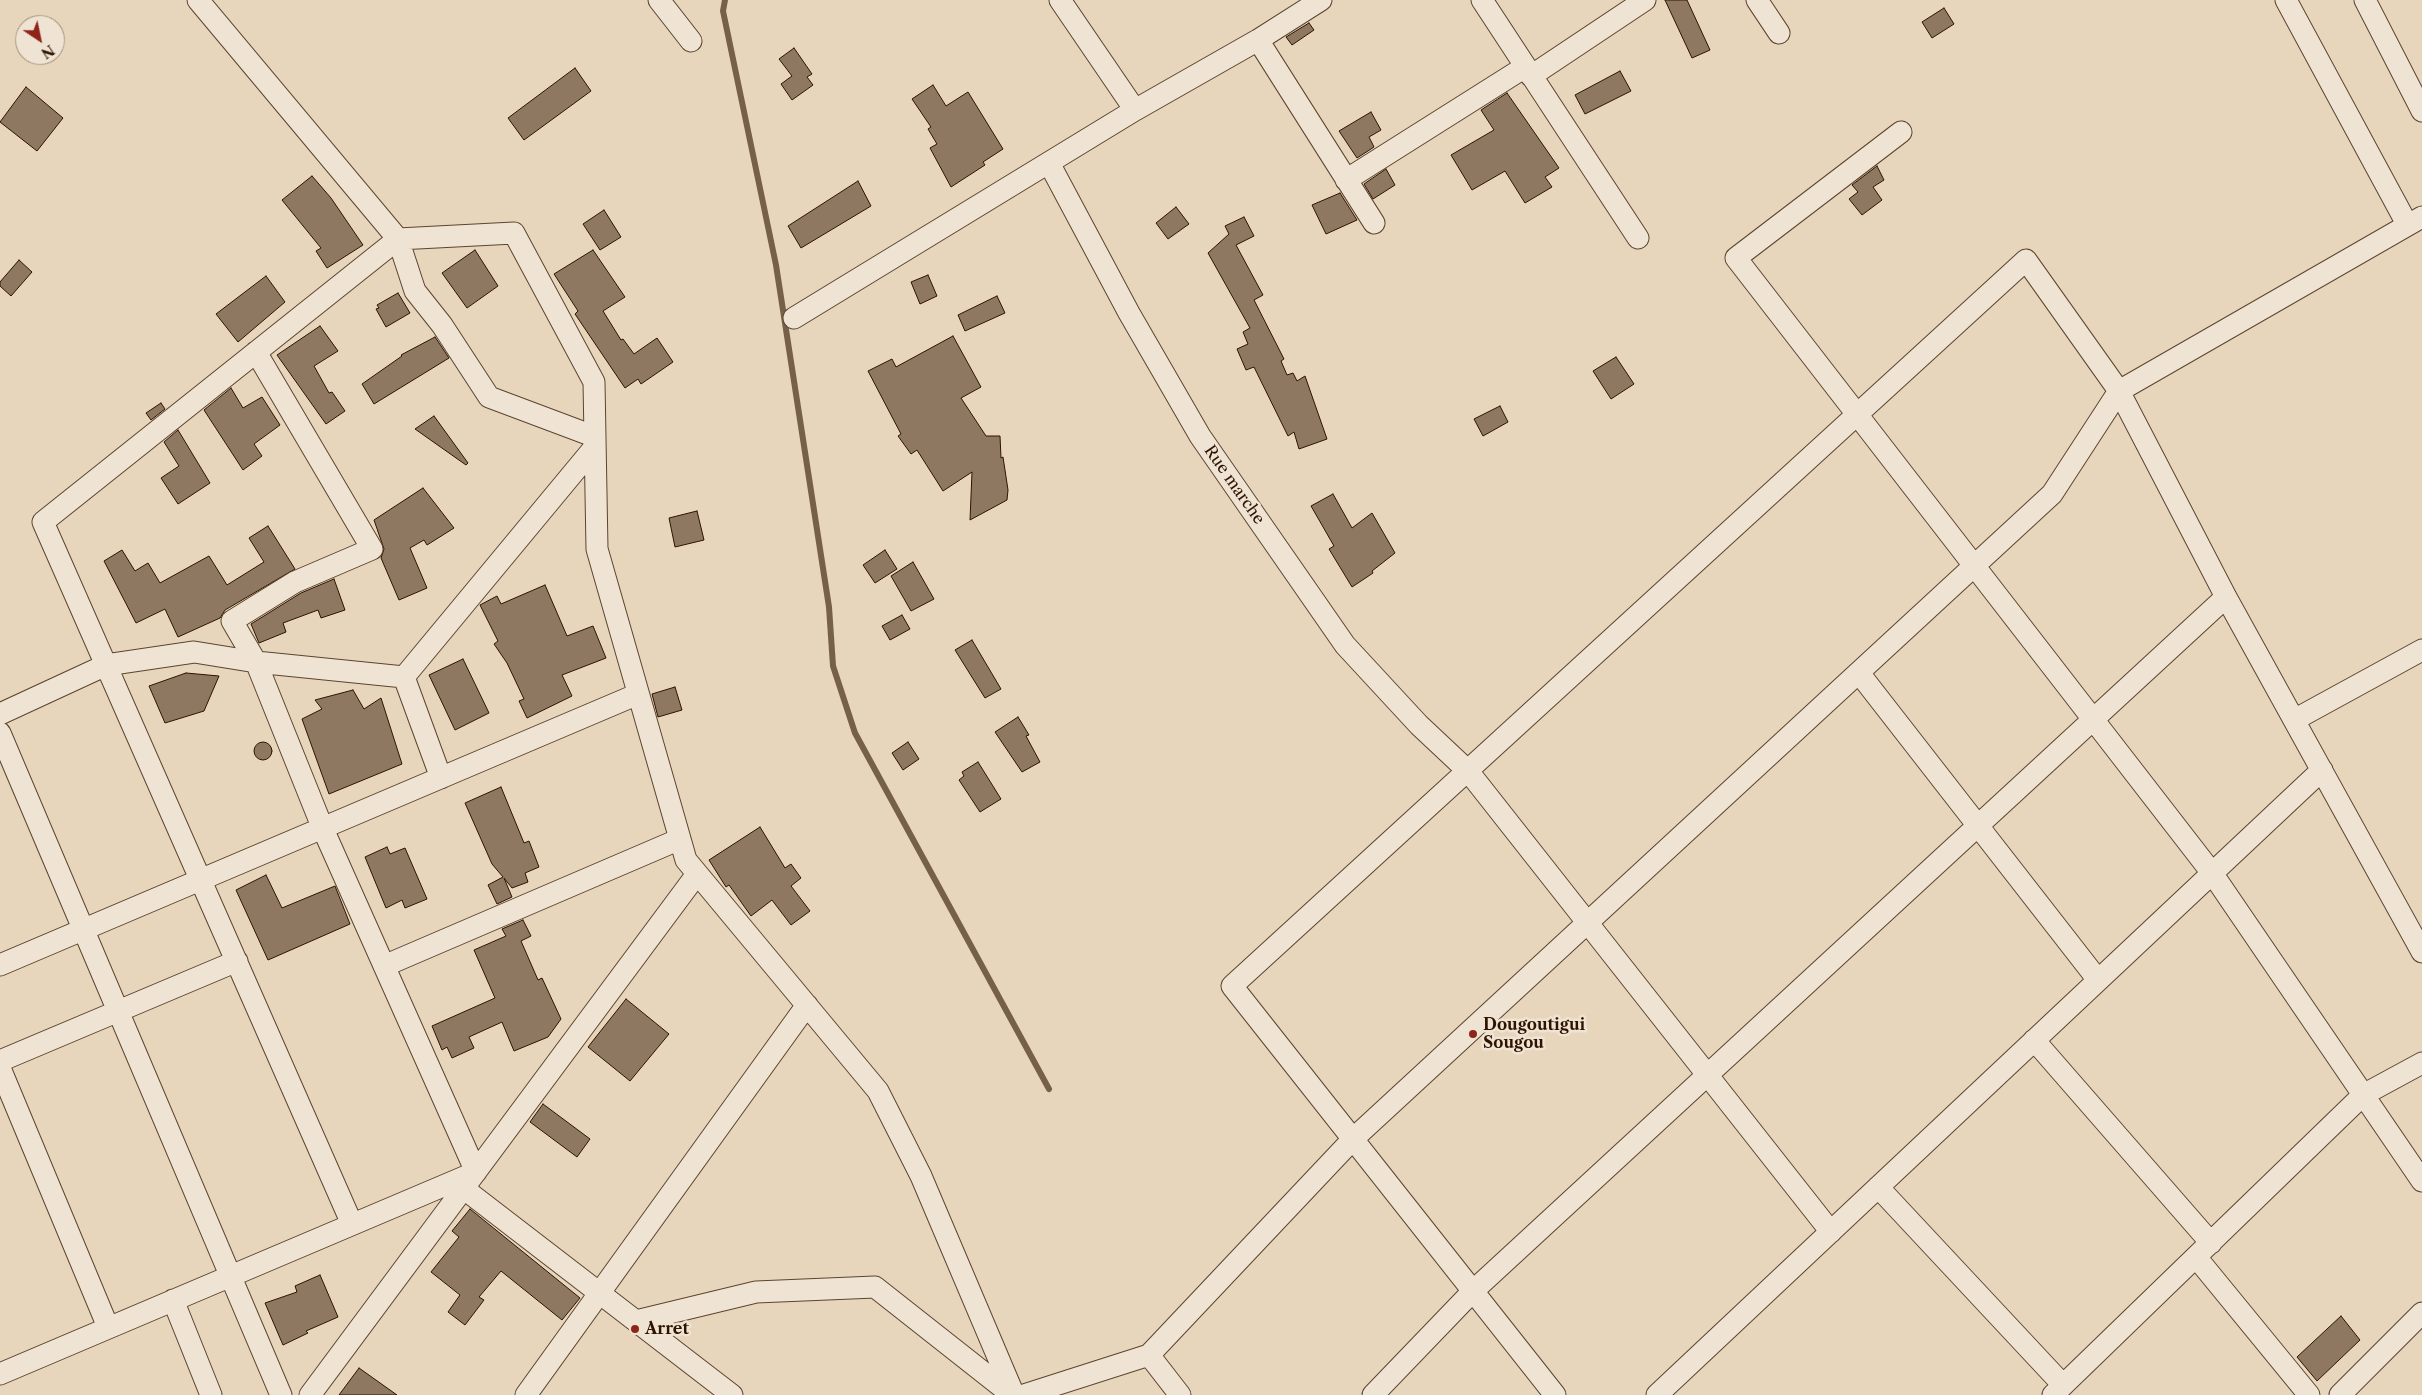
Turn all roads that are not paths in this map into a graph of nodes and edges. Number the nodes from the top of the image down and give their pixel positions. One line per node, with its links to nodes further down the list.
1 (198, 0): 22 (street)
2 (659, 0): 12 (street)
3 (1060, 0): 14 (street)
4 (1321, 0): 11 (street)
5 (1482, 0): 13 (street)
6 (1644, 0): 13 (street)
7 (1757, 0): 10 (street)
8 (2286, 0): 19 (street)
9 (2365, 0): 15 (street)
10 (1779, 33)
11 (1258, 40): 14 (street); 18 (street)
12 (690, 41)
13 (1528, 71): 18 (street); 21 (street)
14 (1135, 110): 17 (street)
15 (2422, 111)
16 (1901, 132): 26 (street)
17 (1049, 163): 23 (street); 41 (street, Rue marche)
18 (1346, 180): 20 (street)
19 (2415, 220): 25 (street)
20 (1374, 224)
21 (1638, 238)
22 (398, 239): 24 (street); 27 (street); 27 (street)
23 (794, 318)
24 (256, 352): 31 (street); 32 (street)
25 (2119, 391): 26 (street); 28 (street); 29 (street)
26 (1857, 415): 28 (street); 41 (street)
27 (593, 442): 34 (street); 35 (street)
28 (1974, 567): 33 (street); 37 (street)
29 (2226, 597): 37 (street); 38 (street)
30 (2422, 650): 38 (street)
31 (256, 662): 32 (street); 34 (street); 44 (street)
32 (106, 665): 36 (street); 48 (street)
33 (1859, 673): 43 (street); 49 (street)
34 (404, 677): 42 (street)
35 (638, 694): 42 (street); 45 (street)
36 (0, 714)
37 (2093, 720): 43 (street); 46 (street)
38 (2294, 720): 40 (street)
39 (0, 733): 50 (street)
40 (2322, 770): 46 (street); 51 (street)
41 (1468, 771): 49 (street, Rue marche); 64 (street)
42 (441, 778): 44 (street)
43 (1978, 826): 55 (street); 62 (street)
44 (323, 828): 48 (street); 54 (street)
45 (680, 839): 47 (street); 54 (street)
46 (2212, 873): 55 (street); 63 (street)
47 (697, 874): 56 (street); 65 (street)
48 (201, 880): 50 (street); 52 (street)
49 (1588, 923): 62 (street, Rue marche); 64 (street)
50 (83, 930): 53 (street); 57 (street)
51 (2422, 952)
52 (237, 961): 57 (street); 68 (street)
53 (0, 965)
54 (384, 966): 65 (street)
55 (2098, 980): 58 (street)
56 (807, 1006): 73 (street); 86 (street)
57 (118, 1011): 59 (street); 71 (street)
58 (2034, 1040): 67 (street); 70 (street)
59 (0, 1061)
60 (2422, 1063): 63 (street)
61 (0, 1068): 77 (street)
62 (1708, 1075): 69 (street, Rue marche); 72 (street)
63 (2363, 1095): 66 (street); 70 (street)
64 (1353, 1140): 72 (street); 78 (street)
65 (470, 1180): 68 (street); 73 (street); 83 (street)
66 (2422, 1181)
67 (1878, 1187): 69 (street); 80 (street)
68 (352, 1224): 71 (street)
69 (1831, 1232): 91 (street)
70 (2204, 1250): 80 (street); 92 (street)
71 (230, 1276): 74 (street); 82 (street)
72 (1473, 1291): 89 (street); 90 (street)
73 (600, 1293): 76 (street); 84 (street)
74 (173, 1300): 77 (street); 81 (street)
75 (2422, 1313): 93 (street)
76 (636, 1321): 85 (street); 86 (street)
77 (108, 1327): 79 (street)
78 (1149, 1355): 87 (street); 88 (street)
79 (0, 1374)
80 (2056, 1392)
81 (211, 1395)
82 (281, 1395)
83 (310, 1395)
84 (526, 1395)
85 (732, 1395)
86 (1013, 1395)
87 (1024, 1395)
88 (1180, 1395)
89 (1373, 1395)
90 (1555, 1395)
91 (1657, 1395)
92 (2309, 1395)
93 (2340, 1395)

